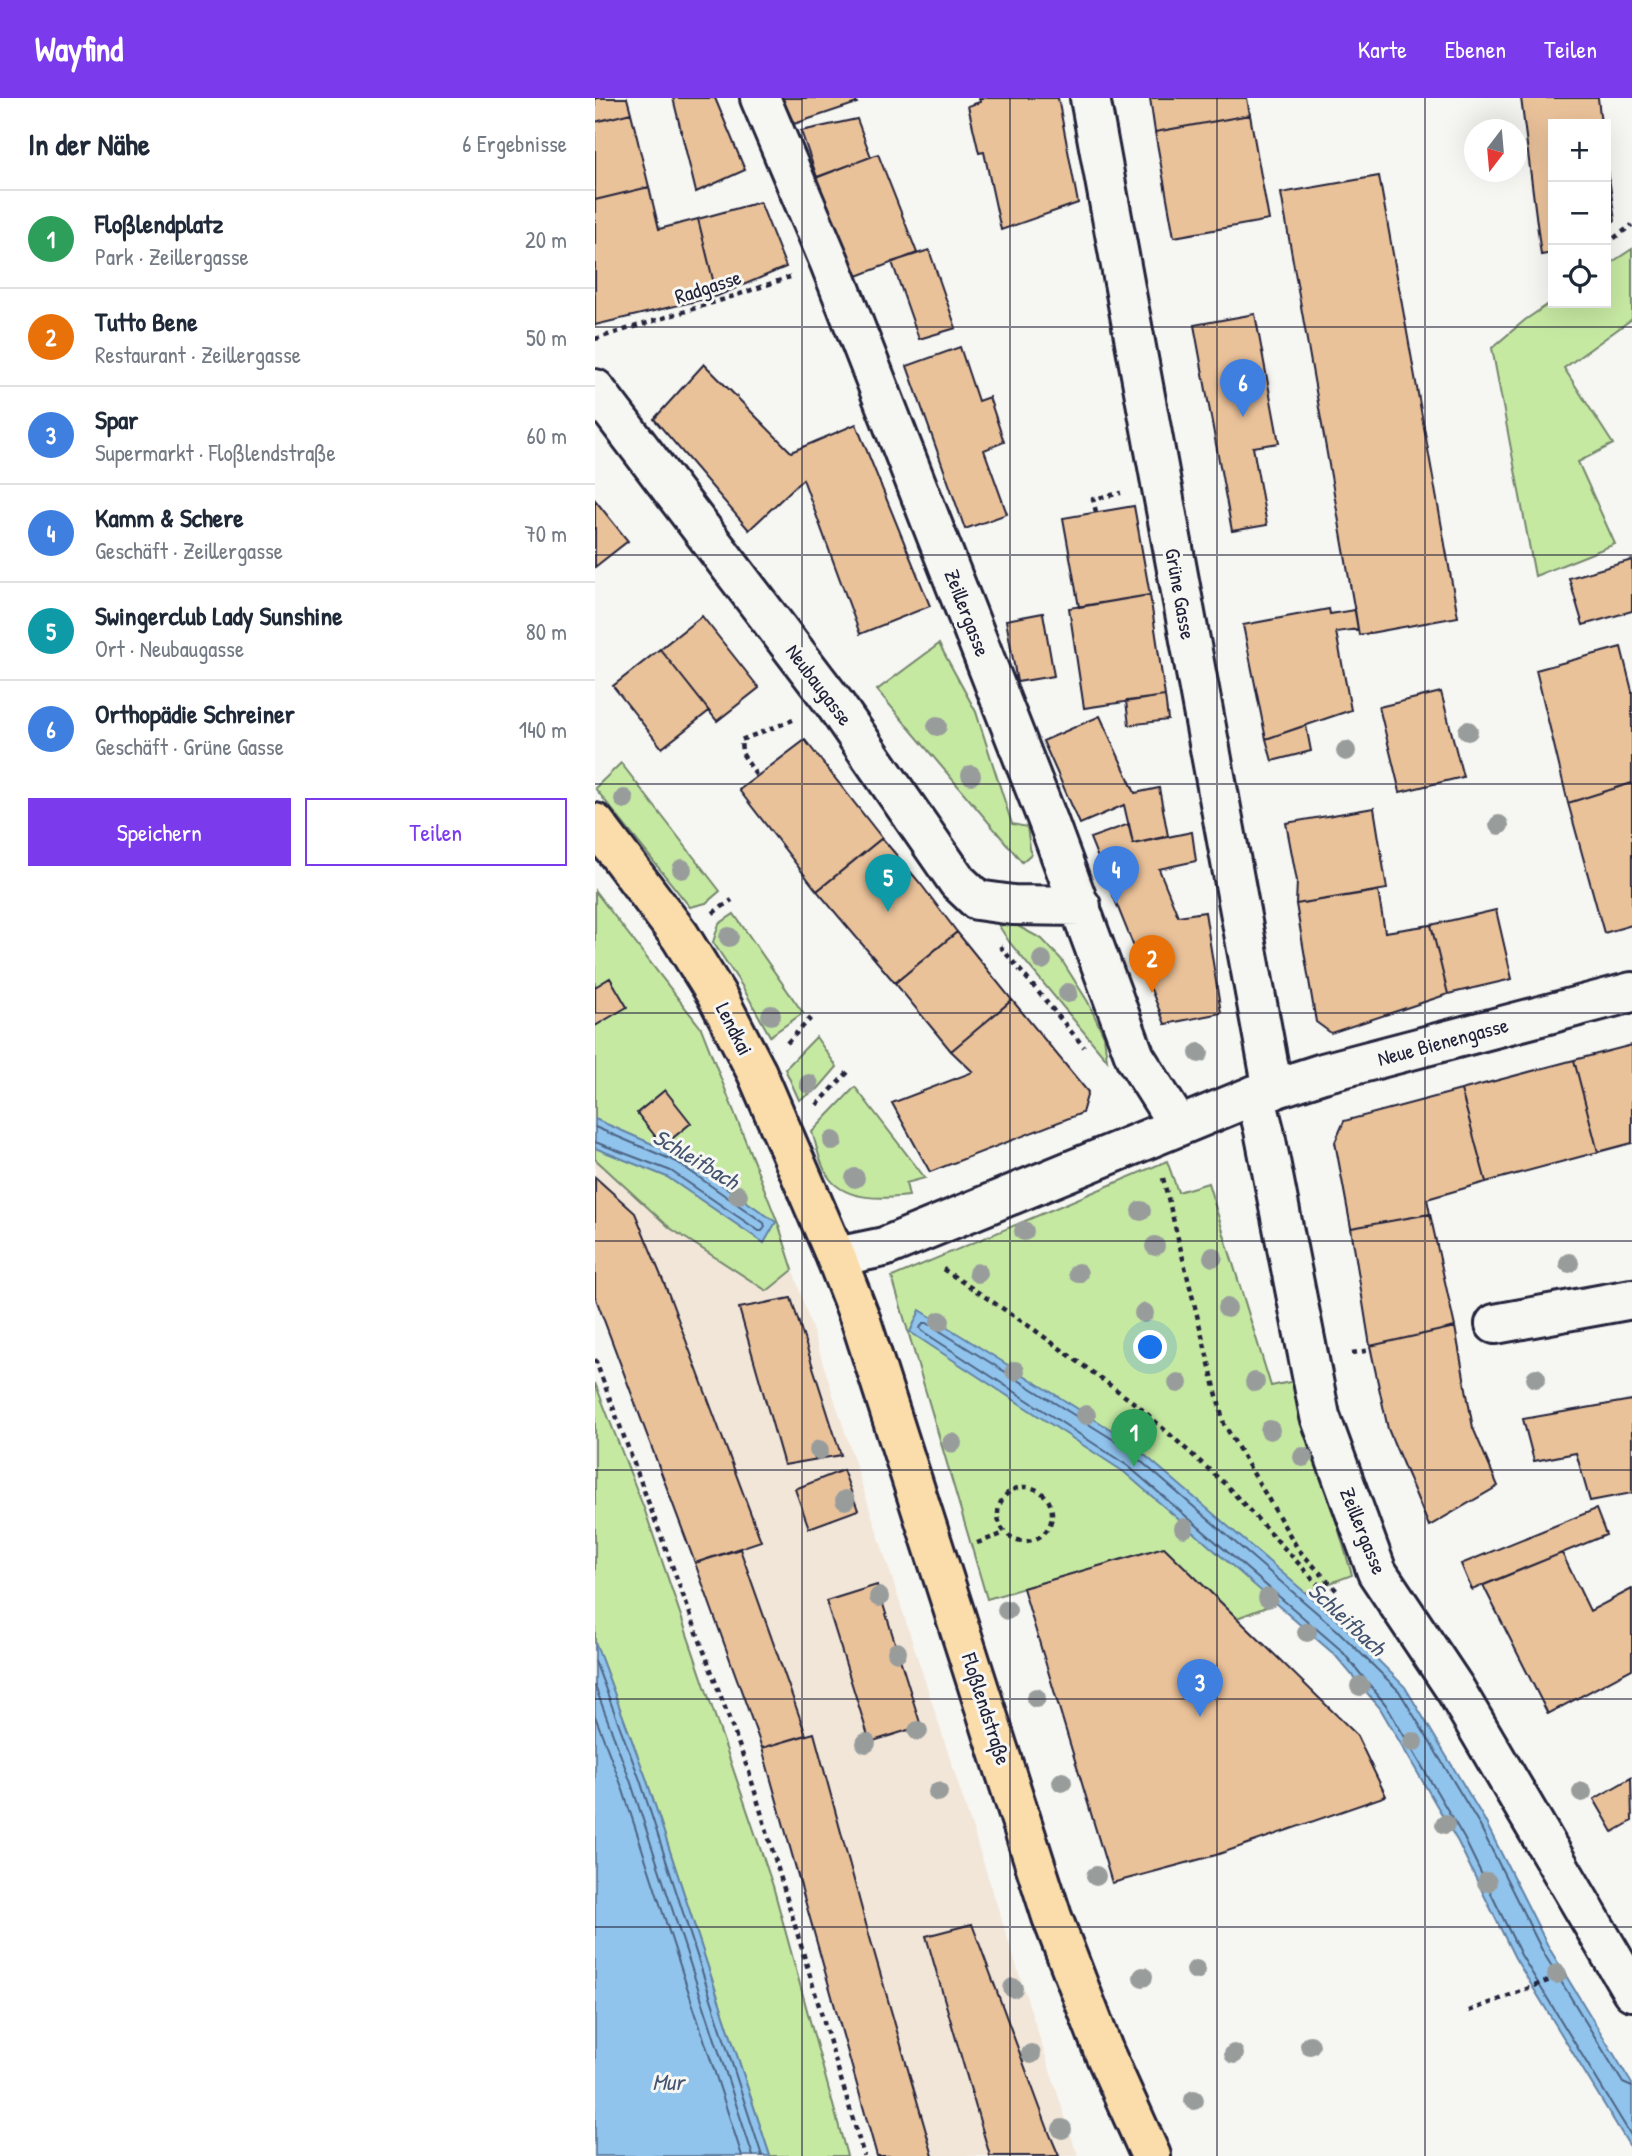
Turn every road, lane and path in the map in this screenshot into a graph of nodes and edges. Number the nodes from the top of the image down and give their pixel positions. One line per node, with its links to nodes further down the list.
1 (760, 98): 5 (street, Zeillergasse)
2 (1090, 98): 15 (street, Grüne Gasse)
3 (1632, 226): 4 (path)
4 (1611, 241)
5 (830, 263): 6 (path, Radgasse); 12 (street, Zeillergasse)
6 (595, 339)
7 (595, 389): 11 (street, Neubaugasse)
8 (797, 719): 9 (path)
9 (757, 775)
10 (595, 823): 18 (main road, Lendkai)
11 (978, 900): 12 (street); 14 (path)
12 (1081, 906): 16 (street, Zeillergasse)
13 (1632, 992): 15 (street, Neue Bienengasse)
14 (1092, 1056)
15 (1264, 1093): 16 (street, Neue Bienengasse); 28 (street, Zeillergasse)
16 (1178, 1125): 18 (street, Neue Bienengasse)
17 (1162, 1174): 25 (path)
18 (837, 1257): 31 (main road, Floßlendstraße)
19 (935, 1263): 26 (path)
20 (1632, 1300): 21 (street)
21 (1495, 1324)
22 (595, 1359): 30 (path)
23 (1005, 1533): 23 (path); 24 (path)
24 (973, 1544)
25 (1340, 1594)
26 (1372, 1643)
27 (1580, 1969): 29 (path)
28 (1632, 1991)
29 (1469, 2011)
30 (864, 2156)
31 (1151, 2156)

